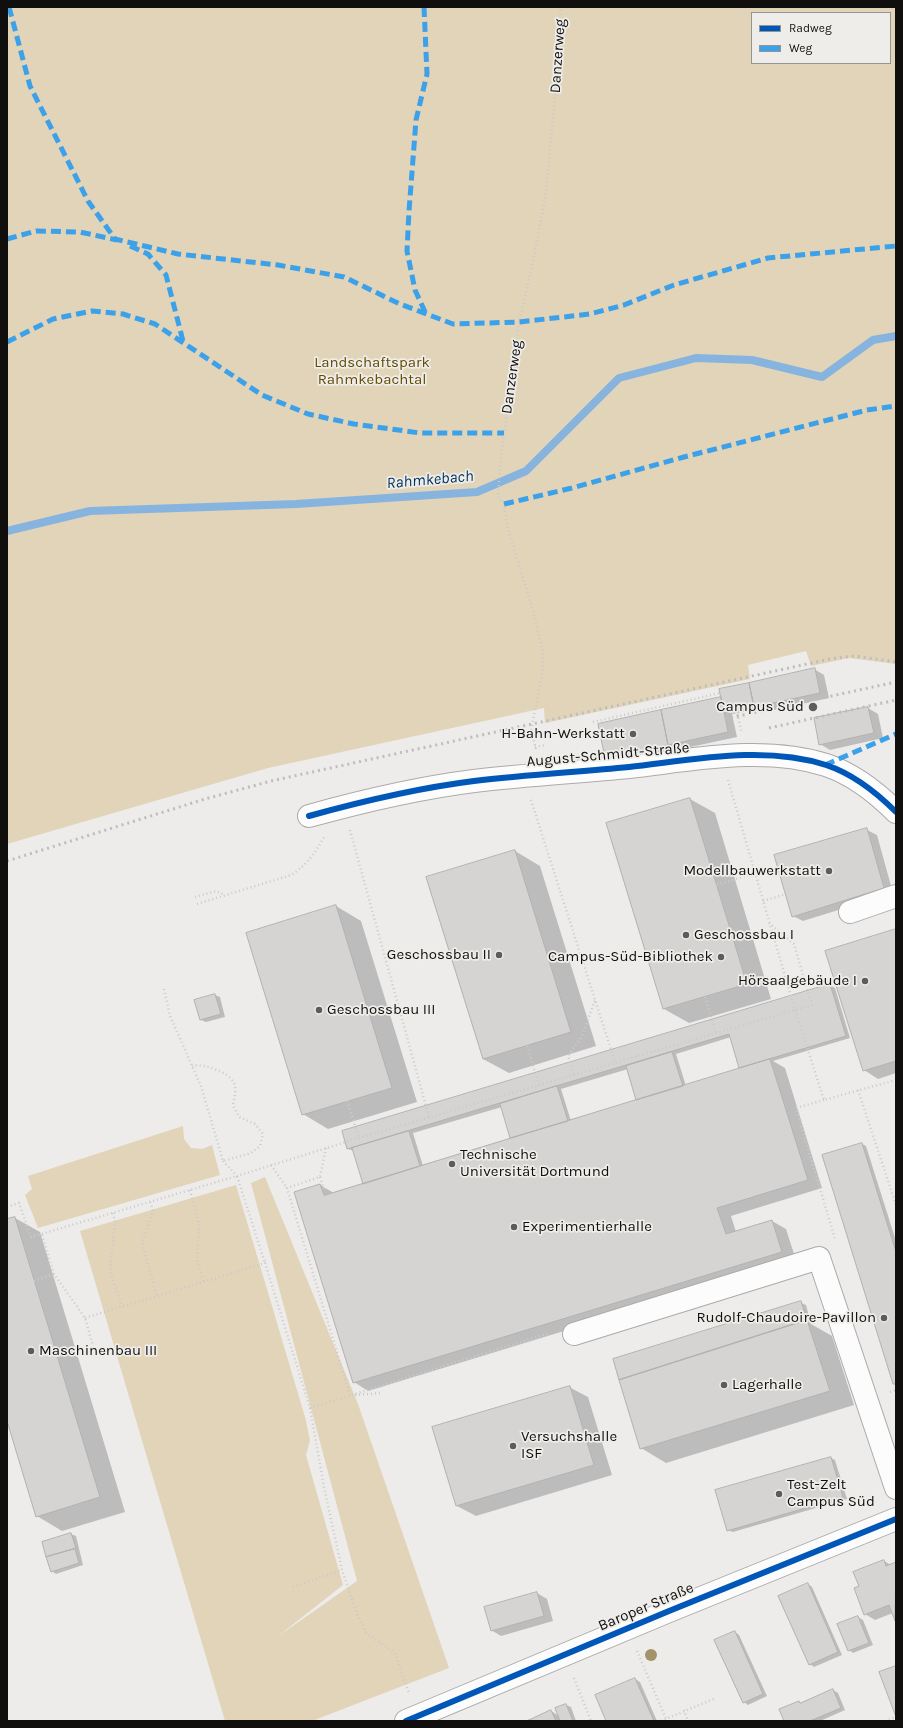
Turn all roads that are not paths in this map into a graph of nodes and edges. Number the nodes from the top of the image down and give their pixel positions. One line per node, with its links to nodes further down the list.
1 (896, 812): 2 (street, August-Schmidt-Straße)
2 (309, 816)
3 (896, 896): 4 (street)
4 (850, 912)
5 (574, 1334): 6 (street)
6 (896, 1488)
7 (896, 1519): 8 (street, Baroper Straße)
8 (412, 1719)

